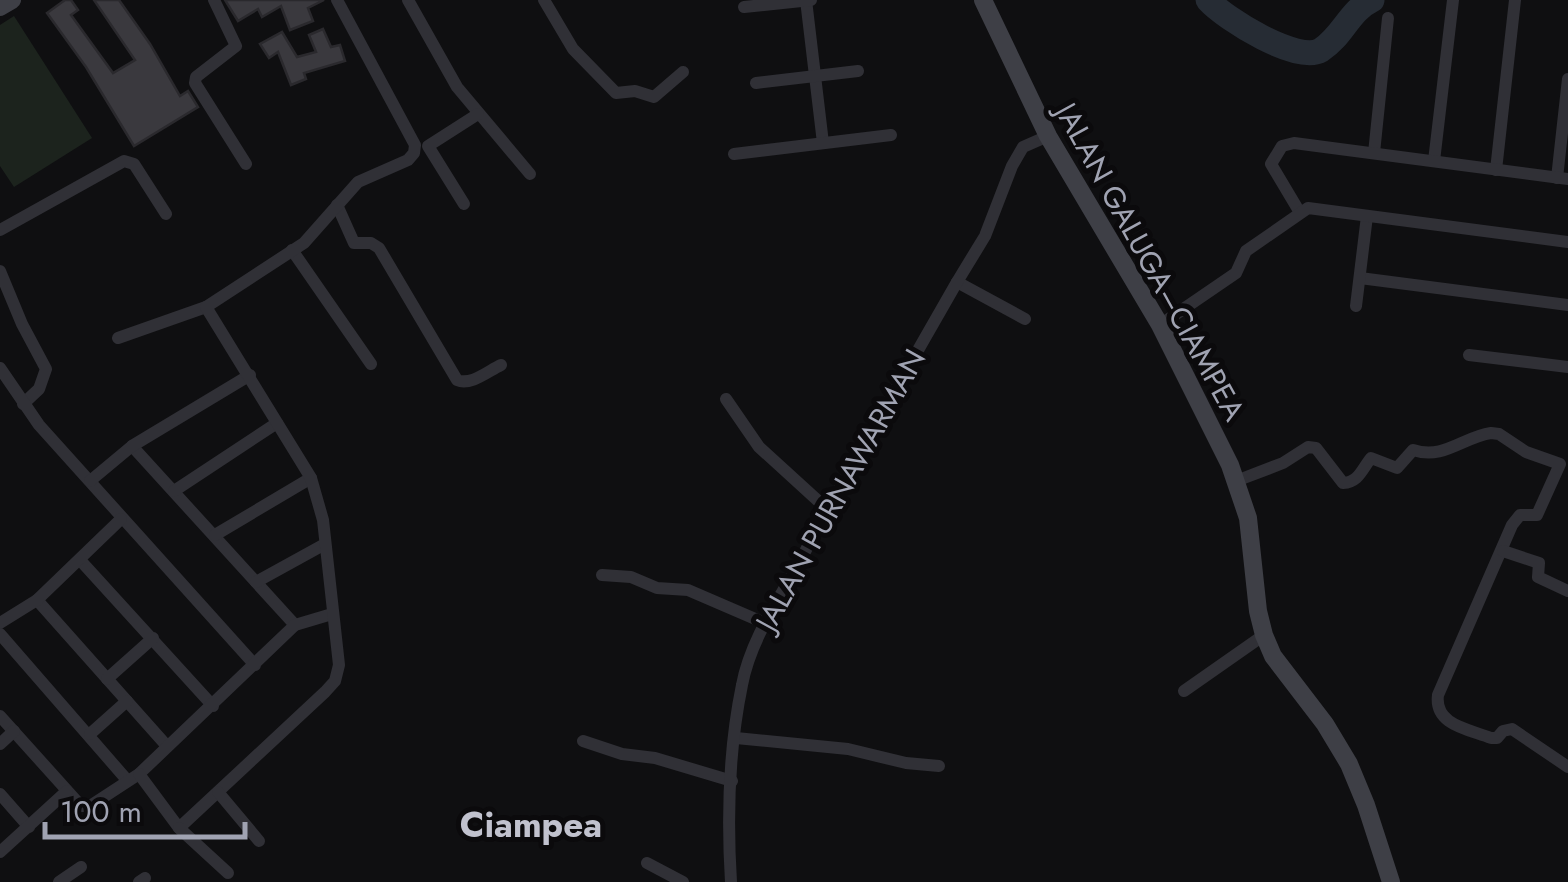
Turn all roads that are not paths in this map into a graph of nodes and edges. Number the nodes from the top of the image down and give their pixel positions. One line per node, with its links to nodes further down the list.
1 (12, 0): 10 (street)
2 (214, 0): 25 (street)
3 (337, 0): 30 (street)
4 (408, 0): 18 (street)
5 (544, 0): 14 (street)
6 (807, 0): 11 (street); 15 (street)
7 (983, 0): 20 (street, JALAN GALUGA–CIAMPEA)
8 (1454, 0): 24 (street)
9 (1516, 0): 26 (street)
10 (0, 7)
11 (744, 7)
12 (1388, 18): 22 (street)
13 (858, 71): 15 (street)
14 (682, 72)
15 (815, 77): 17 (street); 21 (street)
16 (1568, 78): 28 (street)
17 (756, 83)
18 (478, 114): 27 (street); 29 (street)
19 (891, 135): 21 (street)
20 (1048, 136): 39 (street, JALAN PURNAWARMAN); 44 (street, JALAN GALUGA–CIAMPEA)
21 (823, 143): 23 (street)
22 (1374, 153): 24 (street); 31 (street)
23 (734, 154)
24 (1434, 161): 26 (street)
25 (246, 164)
26 (1496, 170): 28 (street)
27 (530, 174)
28 (1562, 178)
29 (464, 204)
30 (337, 206): 36 (street); 48 (street)
31 (1300, 212): 33 (street); 44 (street)
32 (166, 214): 34 (street)
33 (1367, 216): 35 (street); 38 (street)
34 (0, 230)
35 (1568, 242)
36 (292, 250): 42 (street); 47 (street)
37 (0, 271): 53 (street)
38 (1360, 278): 40 (street); 41 (street)
39 (956, 282): 43 (street); 60 (street, JALAN PURNAWARMAN)
40 (1568, 305)
41 (1356, 306)
42 (206, 307): 45 (street); 51 (street)
43 (1025, 319)
44 (1160, 325): 58 (street, JALAN GALUGA–CIAMPEA)
45 (118, 338)
46 (1469, 355): 49 (street)
47 (370, 364)
48 (501, 364)
49 (1568, 367)
50 (0, 368): 53 (street)
51 (250, 375): 54 (street); 55 (street)
52 (726, 399): 60 (street)
53 (23, 404): 57 (street)
54 (278, 423): 56 (street); 59 (street)
55 (132, 446): 57 (street); 59 (street)
56 (311, 478): 62 (street); 63 (street)
57 (90, 481): 61 (street)
58 (1236, 482): 64 (street); 75 (street, JALAN GALUGA–CIAMPEA)
59 (174, 492): 62 (street)
60 (827, 510): 72 (street, JALAN PURNAWARMAN)
61 (121, 519): 65 (street); 77 (street)
62 (215, 535): 67 (street)
63 (326, 544): 67 (street); 70 (street)
64 (1502, 551): 68 (street); 90 (street)
65 (80, 560): 69 (street); 76 (street)
66 (602, 575): 72 (street)
67 (256, 582): 73 (street)
68 (1568, 591)
69 (37, 600): 71 (street); 78 (street)
70 (332, 614): 73 (street); 94 (street)
71 (0, 623)
72 (767, 624): 85 (street, JALAN PURNAWARMAN)
73 (295, 625): 77 (street)
74 (0, 634): 84 (street)
75 (1264, 635): 79 (street); 106 (street, JALAN GALUGA–CIAMPEA)
76 (152, 638): 78 (street); 81 (street)
77 (255, 666): 81 (street)
78 (107, 679): 80 (street)
79 (1184, 691)
80 (127, 701): 84 (street); 88 (street)
81 (212, 706): 88 (street)
82 (0, 716): 83 (street)
83 (14, 732): 87 (street); 93 (street)
84 (90, 734): 91 (street)
85 (736, 738): 89 (street); 92 (street, JALAN PURNAWARMAN)
86 (584, 740): 92 (street)
87 (0, 744)
88 (166, 746): 91 (street)
89 (939, 766)
90 (1568, 767)
91 (132, 777): 93 (street); 97 (street)
92 (732, 781): 105 (street, JALAN PURNAWARMAN)
93 (67, 791): 96 (street)
94 (218, 792): 97 (street); 98 (street)
95 (0, 794): 96 (street)
96 (29, 827): 99 (street)
97 (179, 828): 102 (street)
98 (259, 841)
99 (0, 852)
100 (646, 863): 104 (street)
101 (81, 868): 103 (street)
102 (228, 873)
103 (59, 882)
104 (683, 882)
105 (731, 882)
106 (1391, 882)

